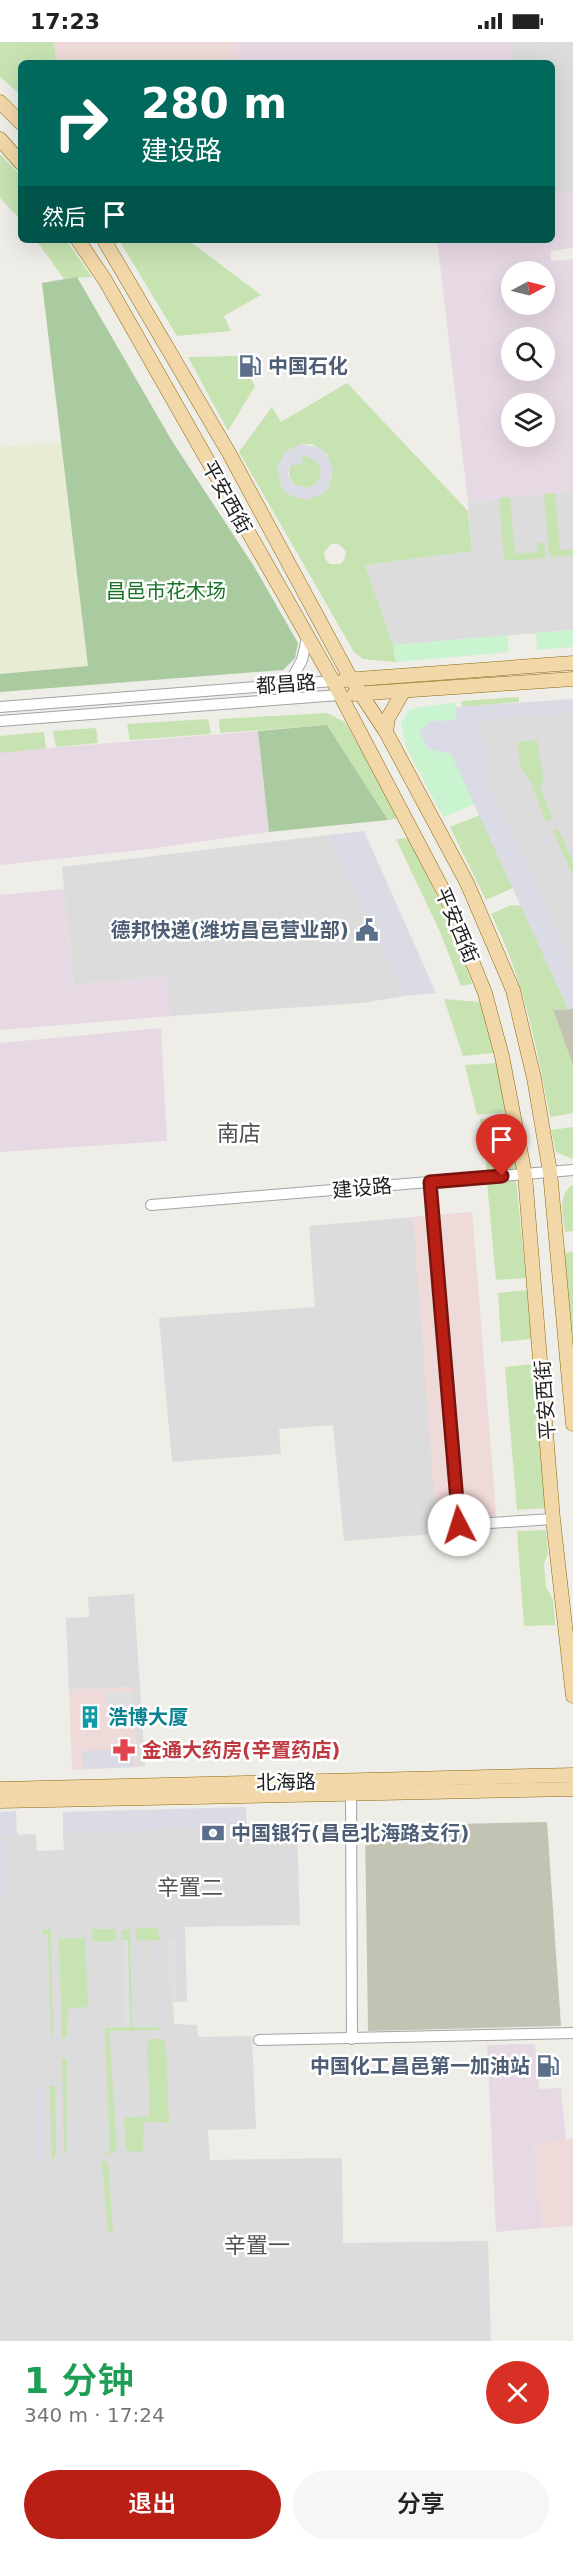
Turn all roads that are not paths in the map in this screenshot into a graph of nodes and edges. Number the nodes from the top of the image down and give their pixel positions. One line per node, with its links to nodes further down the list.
1 (0, 102): 2 (main road)
2 (18, 120)
3 (0, 139): 4 (main road)
4 (18, 160)
5 (80, 243): 7 (main road, 平安西街)
6 (106, 243): 9 (main road, 平安西街)
7 (307, 638): 11 (main road, 平安西街); 12 (street)
8 (573, 663): 9 (main road, 都昌路)
9 (351, 679): 11 (main road, 都昌路); 14 (main road, 平安西街)
10 (573, 679): 13 (main road, 都昌路)
11 (333, 681): 12 (street, 都昌路); 15 (main road, 平安西街)
12 (289, 684): 16 (street, 都昌路)
13 (403, 692): 14 (main road, 都昌路); 18 (main road)
14 (360, 694): 15 (main road, 都昌路); 18 (main road, 平安西街)
15 (339, 695): 17 (street, 都昌路); 21 (main road, 平安西街)
16 (0, 706)
17 (0, 721)
18 (386, 732): 20 (main road, 平安西街)
19 (573, 1170): 20 (street, 建设路)
20 (550, 1172): 21 (street, 建设路); 24 (main road, 平安西街)
21 (525, 1175): 22 (street, 建设路); 25 (main road, 平安西街)
22 (430, 1182): 23 (street, 建设路); 25 (street)
23 (151, 1205)
24 (573, 1424)
25 (554, 1519): 26 (main road, 平安西街)
26 (573, 1696)
27 (573, 1775): 28 (main road, 北海路)
28 (351, 1787): 29 (main road, 北海路); 30 (main road, 北海路); 31 (main road, 北海路); 33 (street)
29 (0, 1789)
30 (573, 1789)
31 (0, 1801)
32 (573, 2033): 33 (street)
33 (352, 2039): 34 (street)
34 (259, 2040)

